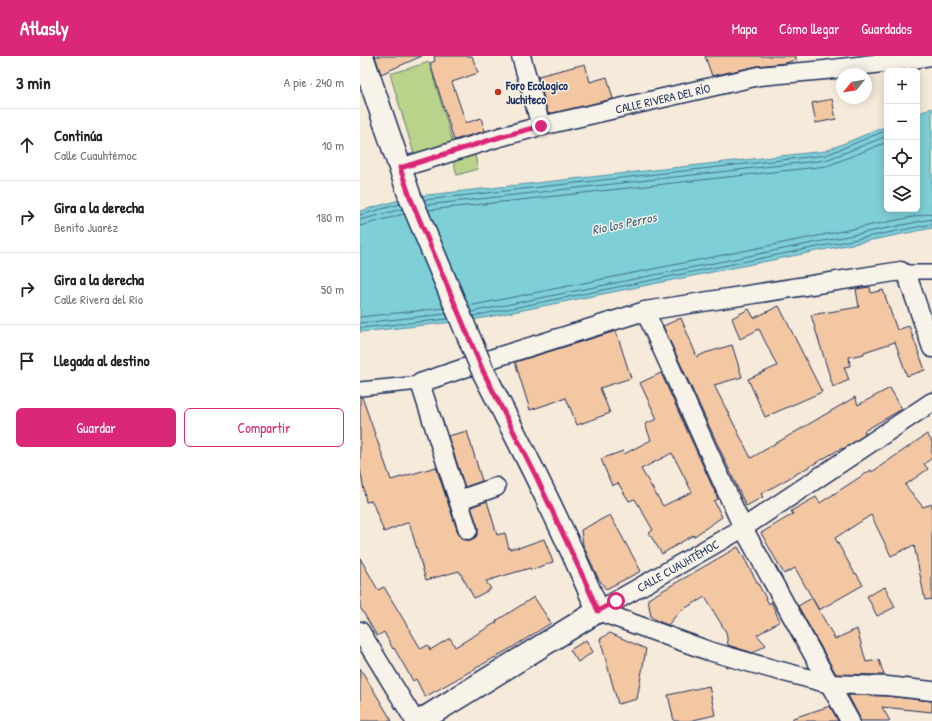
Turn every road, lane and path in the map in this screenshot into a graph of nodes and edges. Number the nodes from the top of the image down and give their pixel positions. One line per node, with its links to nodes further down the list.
1 (362, 56): 6 (street)
2 (521, 56): 5 (street)
3 (931, 56): 4 (street, CALLE RIVERA DEL RÍO)
4 (823, 63): 5 (street, CALLE RIVERA DEL RÍO)
5 (541, 126): 6 (street, CALLE RIVERA DEL RÍO)
6 (400, 168): 18 (street, bridge)
7 (901, 271): 8 (street); 9 (street); 10 (street)
8 (932, 272)
9 (645, 311): 11 (street); 16 (street)
10 (932, 348)
11 (420, 383): 12 (street); 15 (street)
12 (360, 389)
13 (932, 402): 16 (street, CALLE CUAUHTÉMOC)
14 (496, 486): 15 (street)
15 (459, 500): 17 (street)
16 (743, 528): 18 (street, CALLE CUAUHTÉMOC); 20 (street)
17 (468, 530)
18 (598, 611): 20 (street); 23 (street, CALLE CUAUHTÉMOC)
19 (360, 631): 22 (street)
20 (830, 684): 21 (street); 24 (street)
21 (932, 691)
22 (415, 721)
23 (420, 721)
24 (850, 721)

